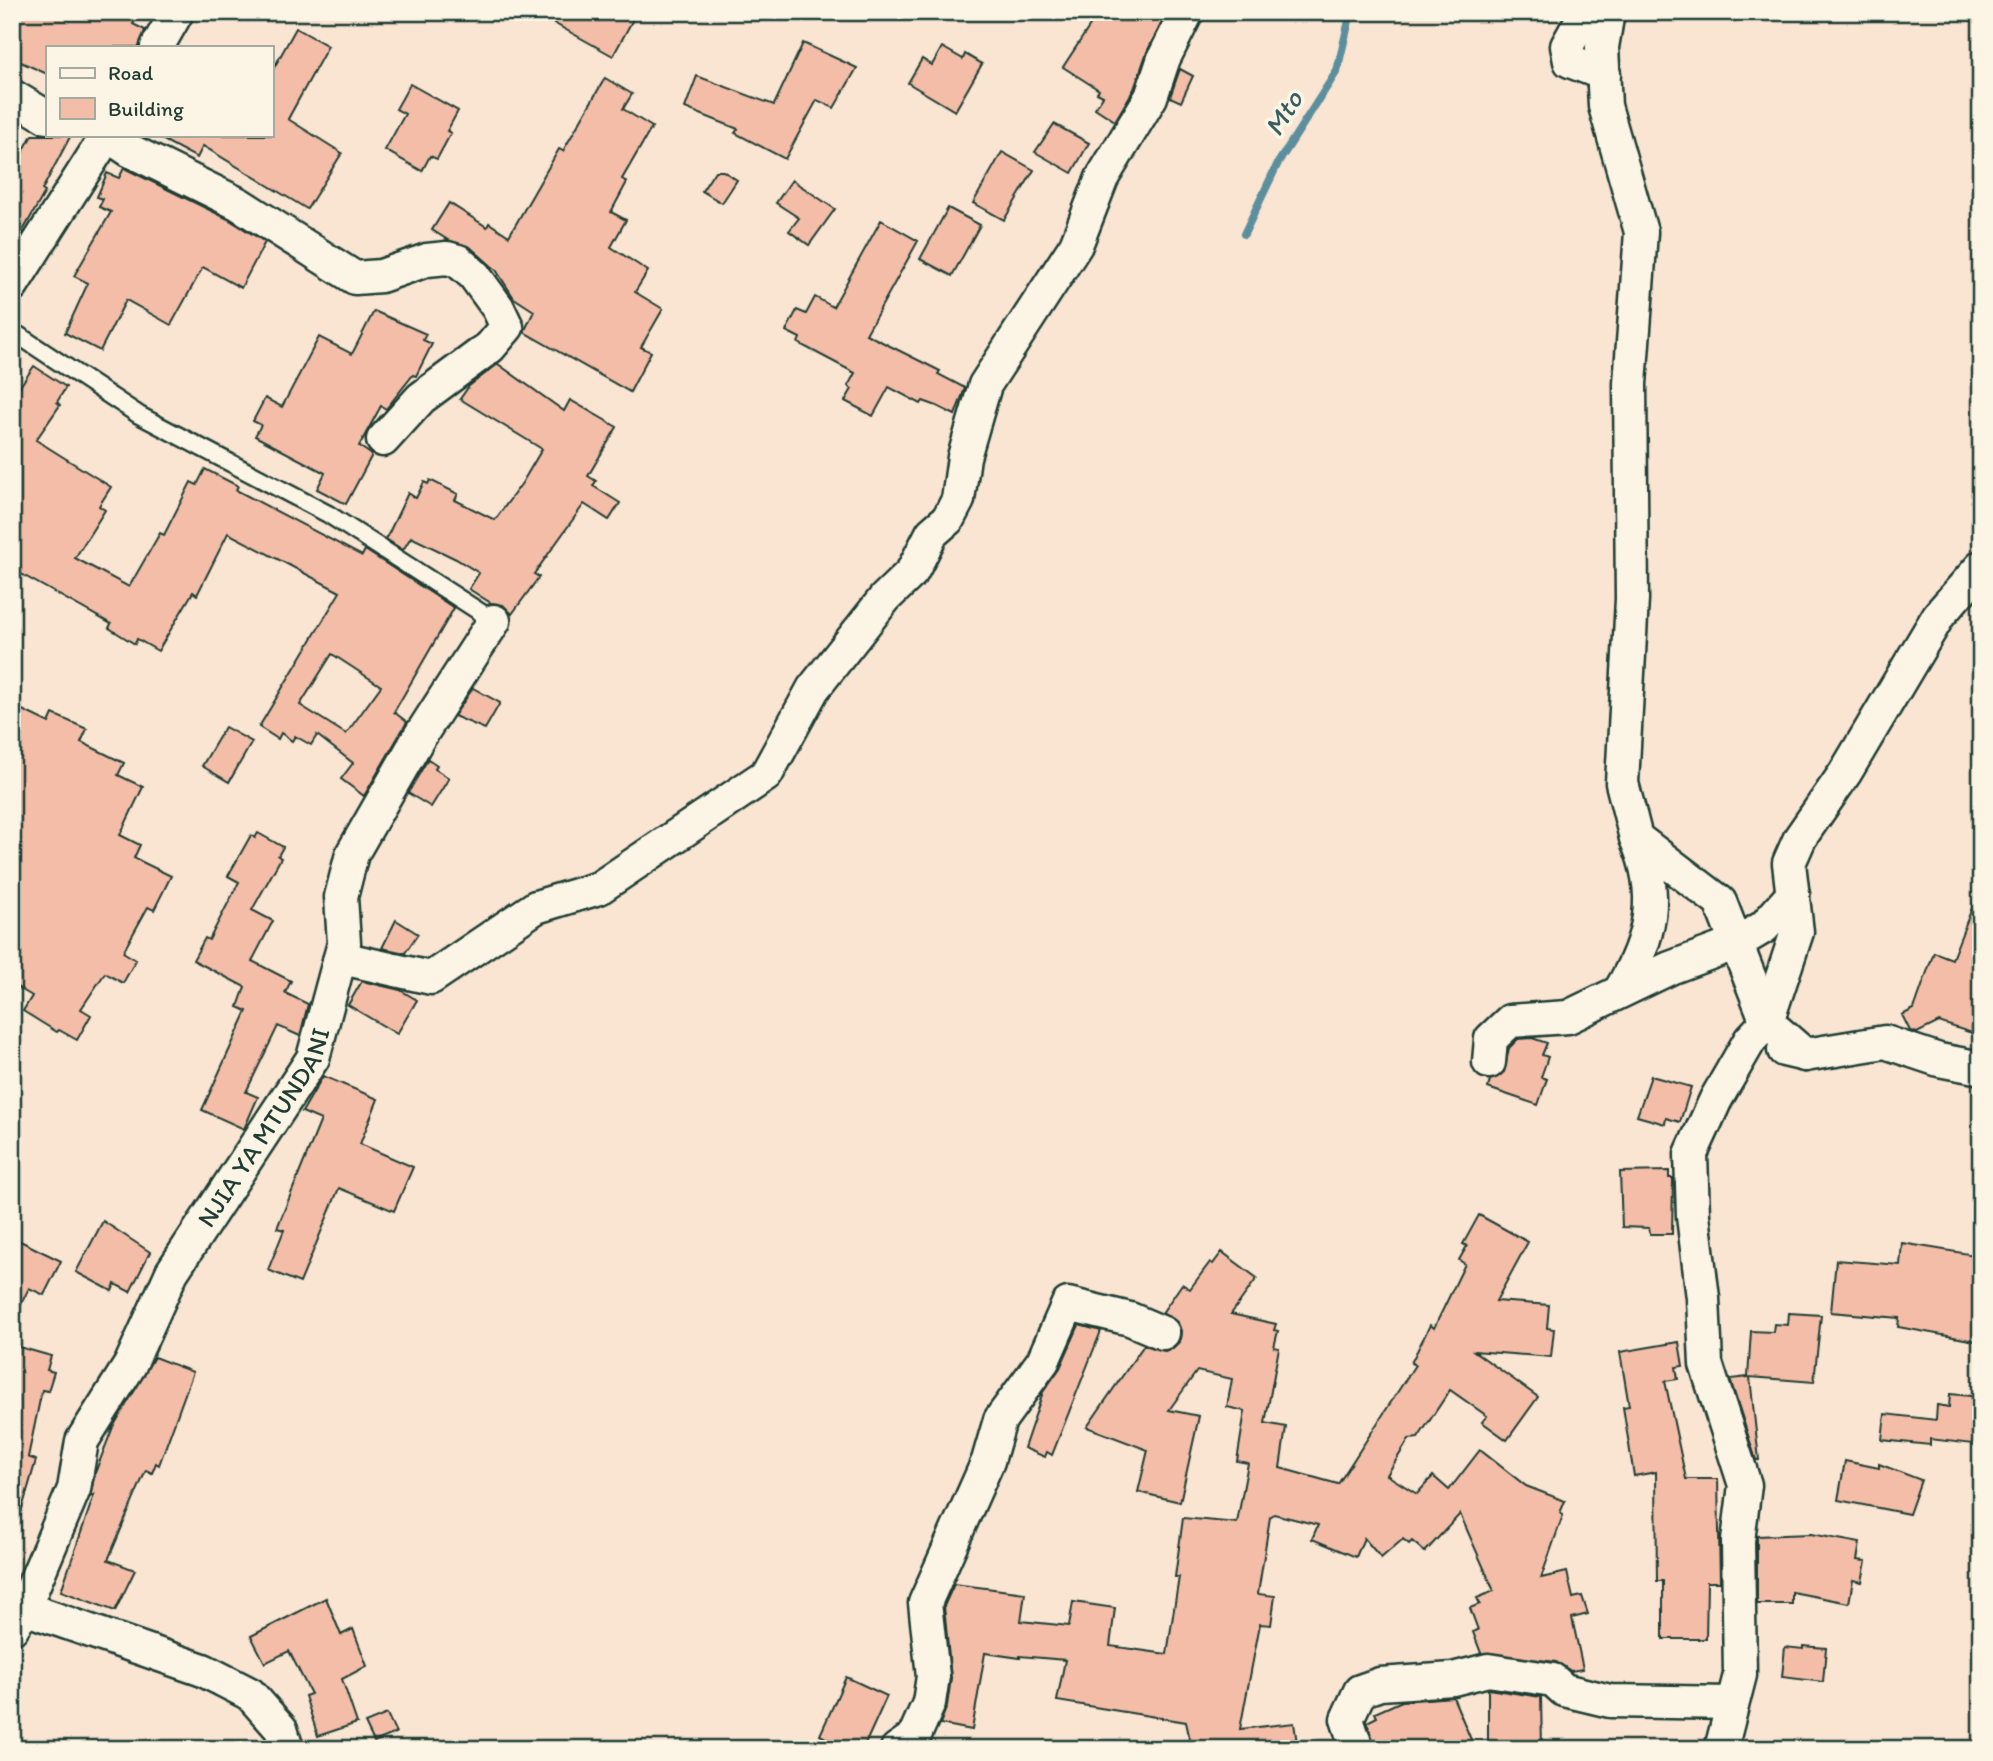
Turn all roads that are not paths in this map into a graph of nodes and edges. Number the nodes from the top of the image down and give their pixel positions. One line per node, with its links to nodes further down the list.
1 (177, 12): 5 (street)
2 (1186, 12): 18 (street)
3 (1586, 12): 6 (street)
4 (1608, 12): 6 (street)
5 (158, 46)
6 (1604, 74): 15 (street)
7 (12, 96): 8 (street)
8 (46, 116)
9 (100, 137): 10 (street); 12 (street)
10 (12, 285)
11 (12, 331): 14 (lane)
12 (383, 440)
13 (1981, 566): 16 (street)
14 (494, 621): 18 (street, NJIA YA MTUNDANI)
15 (1636, 838): 17 (street); 19 (street)
16 (1793, 894): 17 (street); 20 (street)
17 (1737, 943): 19 (street); 20 (street)
18 (339, 961): 24 (street, NJIA YA MTUNDANI)
19 (1620, 990): 21 (street)
20 (1759, 1031): 22 (street); 25 (street)
21 (1489, 1062)
22 (1981, 1068)
23 (1163, 1333): 27 (street)
24 (18, 1618): 26 (street)
25 (1732, 1703): 28 (street); 29 (street)
26 (287, 1749)
27 (897, 1749)
28 (1357, 1749)
29 (1721, 1749)

